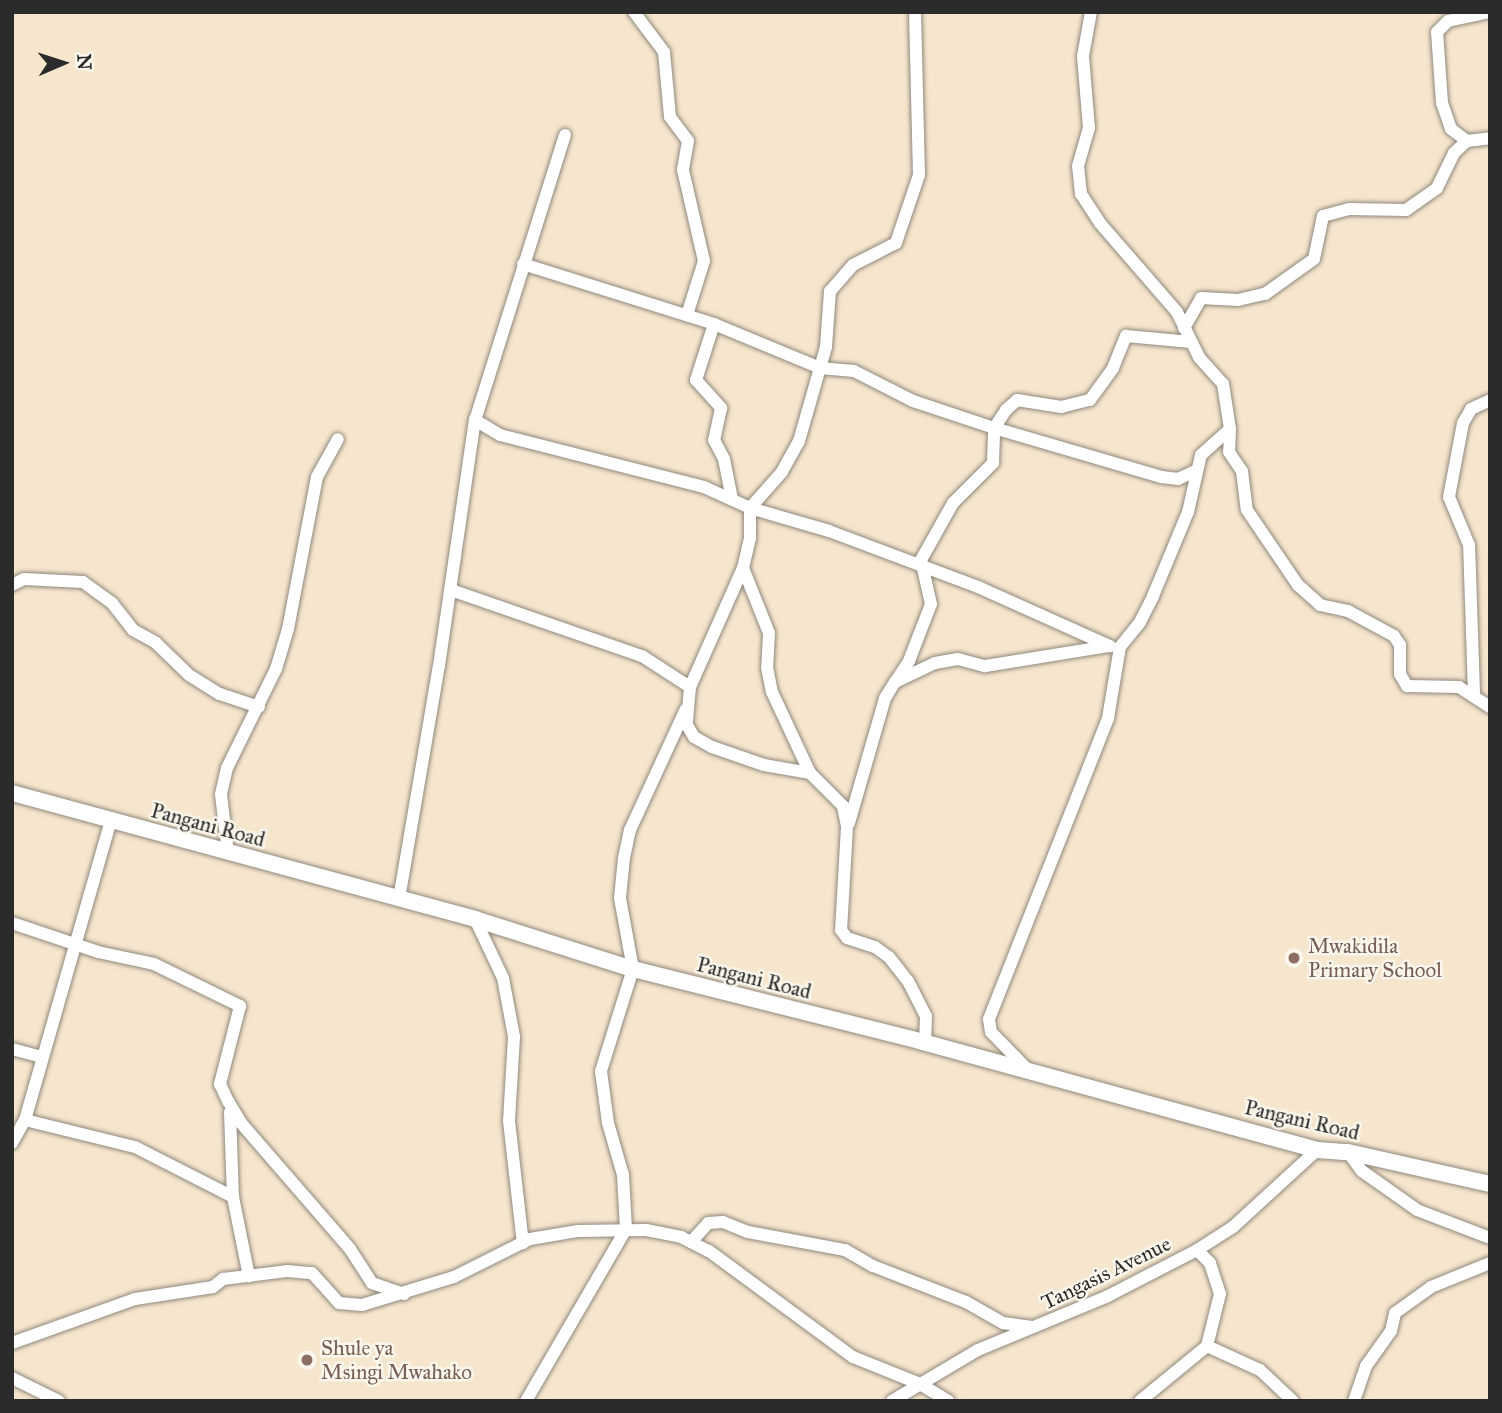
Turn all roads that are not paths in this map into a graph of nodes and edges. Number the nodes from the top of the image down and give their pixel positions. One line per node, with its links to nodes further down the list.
1 (634, 12): 9 (street)
2 (915, 12): 13 (street)
3 (1091, 12): 11 (street)
4 (1490, 12): 7 (street)
5 (565, 135): 8 (street)
6 (1490, 138): 7 (street)
7 (1467, 141): 11 (street)
8 (523, 264): 9 (street); 15 (street)
9 (687, 315): 10 (street)
10 (714, 324): 13 (street); 20 (street)
11 (1184, 328): 12 (street)
12 (1191, 342): 16 (street); 17 (street)
13 (821, 368): 16 (street); 21 (street)
14 (1490, 400): 29 (street)
15 (475, 420): 20 (street); 25 (street)
16 (995, 428): 19 (street); 23 (street)
17 (1230, 429): 19 (street); 29 (street)
18 (338, 439): 30 (street)
19 (1197, 470): 26 (street)
20 (732, 499): 21 (street)
21 (750, 509): 22 (street); 23 (street)
22 (743, 568): 28 (street); 33 (street)
23 (923, 569): 26 (street); 27 (street)
24 (12, 585): 30 (street)
25 (450, 590): 28 (street); 38 (street)
26 (1115, 646): 27 (street); 46 (street)
27 (895, 682): 36 (street)
28 (690, 687): 32 (street)
29 (1474, 693): 31 (street)
30 (259, 707): 37 (street)
31 (1490, 707)
32 (687, 709): 33 (street); 42 (street)
33 (810, 773): 36 (street)
34 (12, 793): 35 (main road, Pangani Road)
35 (111, 820): 37 (main road, Pangani Road); 41 (street)
36 (847, 827): 43 (street)
37 (228, 853): 38 (main road, Pangani Road)
38 (399, 899): 39 (main road, Pangani Road)
39 (475, 919): 42 (main road, Pangani Road); 57 (street)
40 (12, 923): 41 (street)
41 (75, 942): 45 (street); 47 (street)
42 (633, 969): 43 (main road, Pangani Road); 54 (street)
43 (925, 1042): 46 (main road, Pangani Road)
44 (12, 1049): 45 (street)
45 (41, 1058): 48 (street)
46 (1029, 1070): 50 (main road, Pangani Road)
47 (228, 1101): 53 (street); 61 (street)
48 (24, 1120): 49 (street); 53 (street)
49 (12, 1143)
50 (1317, 1150): 51 (main road, Pangani Road); 58 (street, Tangasis Avenue)
51 (1348, 1152): 52 (main road, Pangani Road); 55 (street)
52 (1490, 1184)
53 (233, 1197): 60 (street)
54 (626, 1229): 56 (street); 57 (street); 68 (street)
55 (1490, 1238)
56 (691, 1242): 62 (street); 66 (street)
57 (523, 1243): 61 (street)
58 (1197, 1250): 62 (street, Tangasis Avenue); 64 (street)
59 (1490, 1263): 73 (street)
60 (248, 1276): 61 (street); 63 (street)
61 (404, 1294)
62 (1036, 1327): 66 (street, Tangasis Avenue)
63 (12, 1343)
64 (1207, 1346): 71 (street); 72 (street)
65 (12, 1378): 67 (street)
66 (920, 1384): 69 (street, Tangasis Avenue); 70 (street)
67 (55, 1400)
68 (526, 1401)
69 (892, 1401)
70 (948, 1401)
71 (1140, 1401)
72 (1293, 1401)
73 (1354, 1401)

